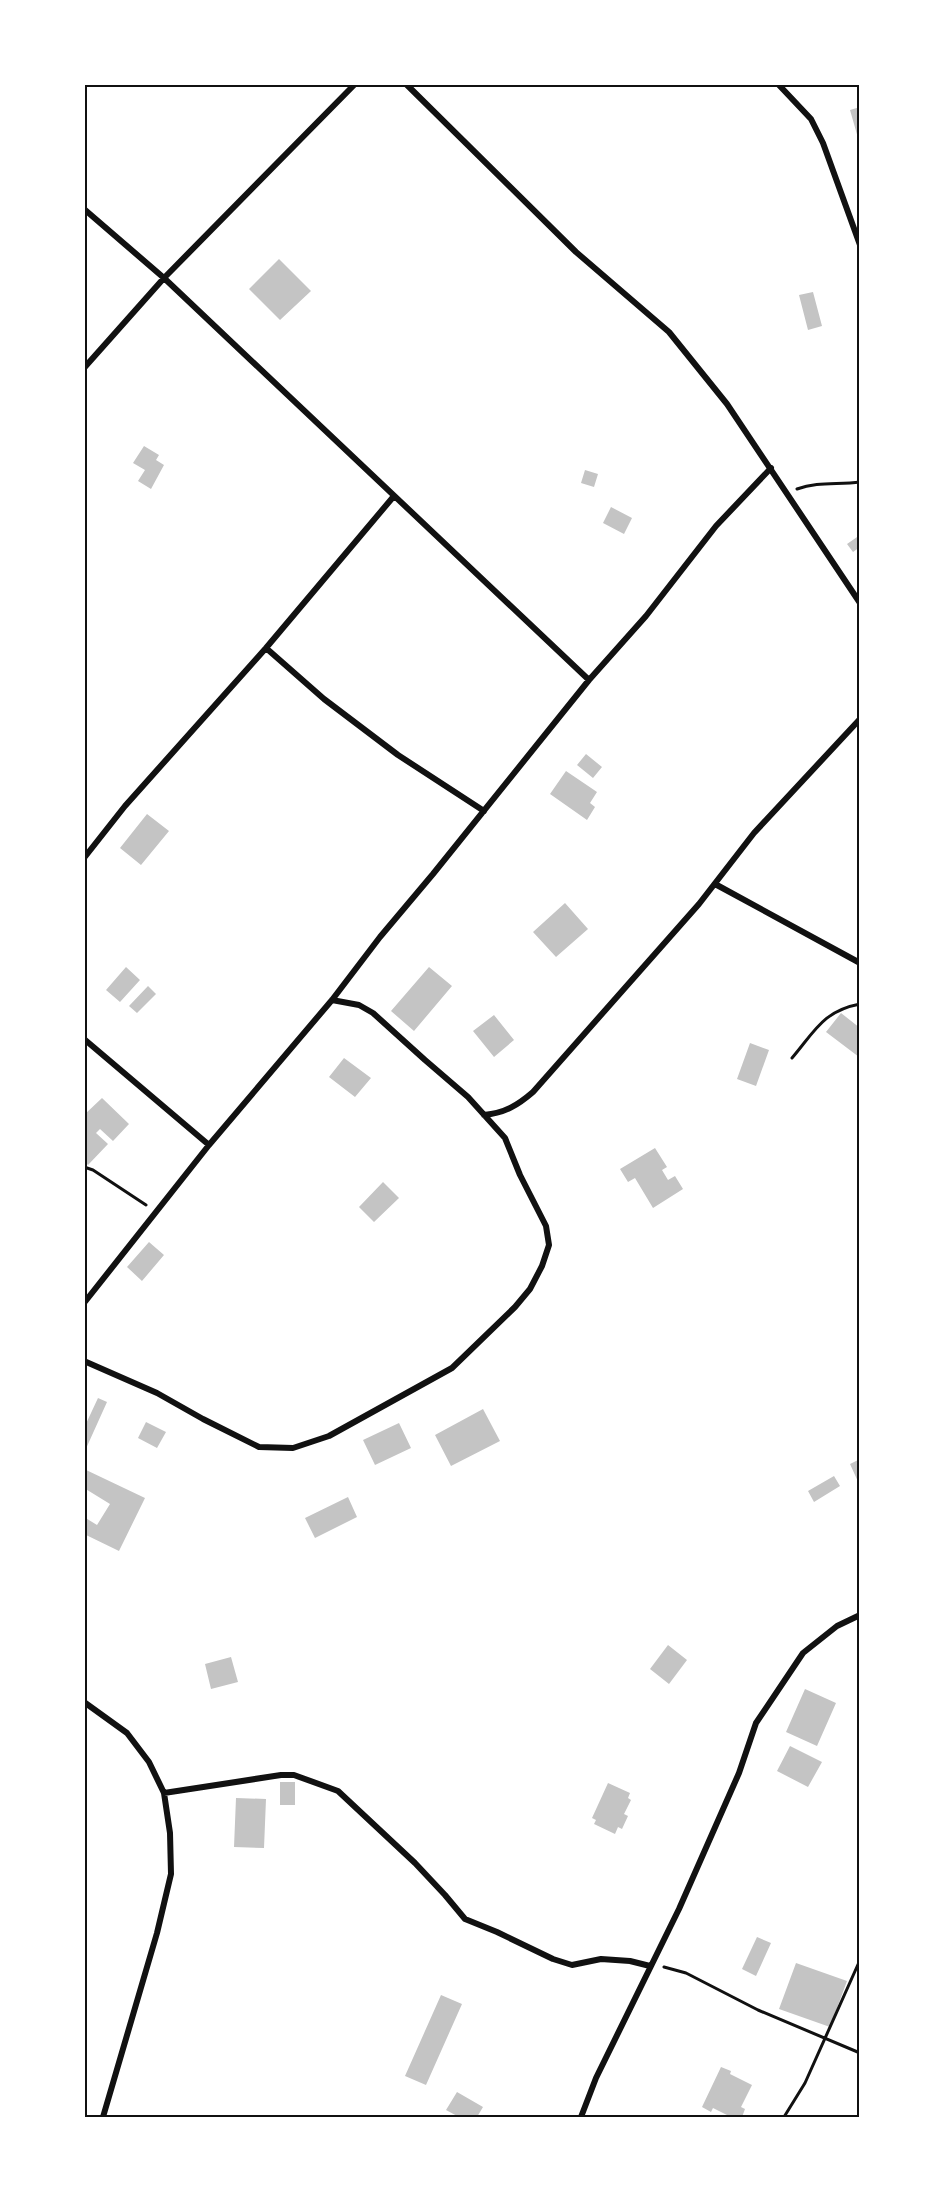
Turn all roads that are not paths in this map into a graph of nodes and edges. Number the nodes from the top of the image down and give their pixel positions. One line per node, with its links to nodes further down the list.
1 (355, 84): 6 (street)
2 (406, 84): 8 (street)
3 (778, 84): 5 (street)
4 (84, 209): 6 (street)
5 (860, 244)
6 (164, 278): 7 (street); 9 (street)
7 (84, 368)
8 (771, 468): 10 (street); 12 (street)
9 (394, 496): 11 (street); 12 (street)
10 (860, 603)
11 (266, 648): 14 (street); 15 (street)
12 (589, 680): 14 (street)
13 (860, 719): 16 (street)
14 (483, 811): 18 (street)
15 (84, 858)
16 (715, 884): 17 (street); 20 (street)
17 (860, 963)
18 (332, 1000): 20 (street); 21 (street)
19 (84, 1039): 21 (street)
20 (484, 1115): 23 (street)
21 (209, 1145): 22 (street)
22 (84, 1303)
23 (84, 1361)
24 (860, 1616): 27 (street)
25 (84, 1702): 26 (street)
26 (164, 1793): 27 (street); 28 (street)
27 (650, 1966): 29 (street)
28 (103, 2117)
29 (581, 2117)

